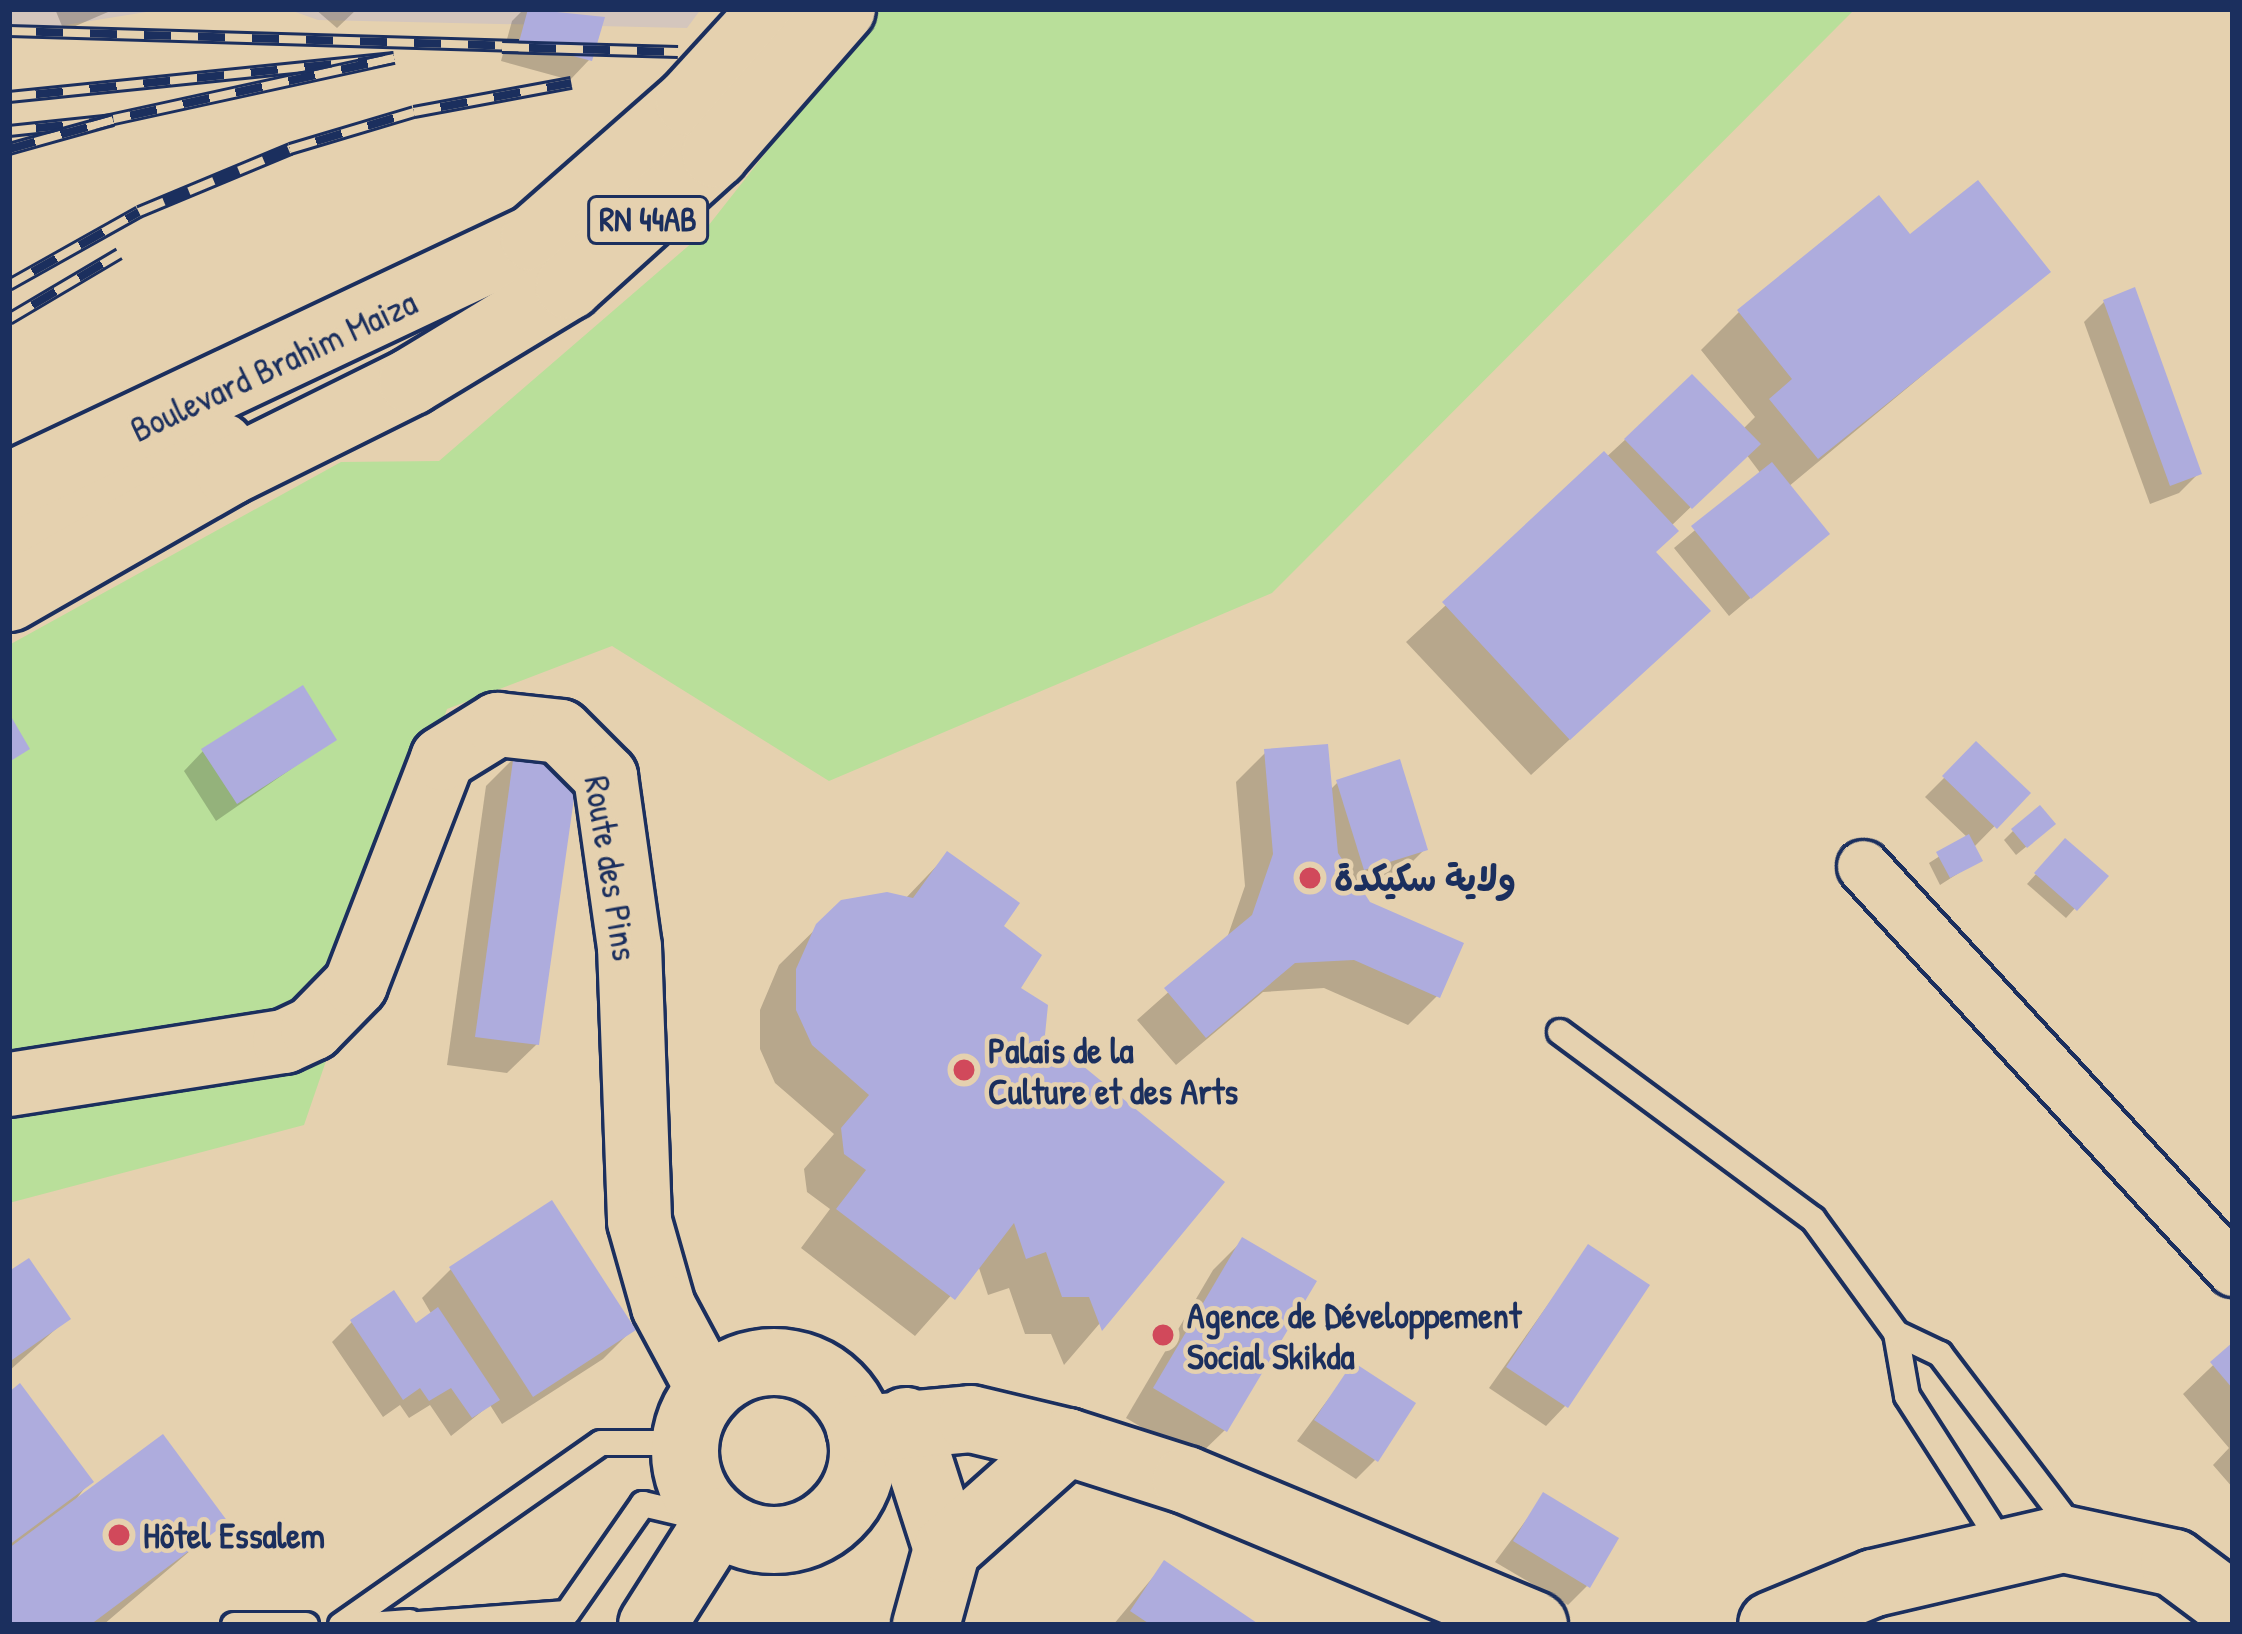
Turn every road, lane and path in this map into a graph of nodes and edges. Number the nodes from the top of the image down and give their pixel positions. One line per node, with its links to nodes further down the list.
1 (774, 9): 4 (main road, Boulevard Brahim Maiza / RN 44AB)
2 (842, 9): 3 (main road, RN 44AB)
3 (412, 381): 7 (main road); 8 (main road, Boulevard Brahim Maiza)
4 (68, 462): 5 (main road, Boulevard Brahim Maiza); 6 (main road)
5 (9, 486)
6 (9, 502)
7 (9, 550)
8 (9, 598)
9 (1863, 866): 12 (street)
10 (1560, 1032): 13 (lane)
11 (9, 1084): 14 (street, Route des Pins)
12 (2233, 1270)
13 (1896, 1333): 18 (lane); 20 (lane)
14 (696, 1416): 15 (main road); 17 (main road); 25 (lane)
15 (883, 1425): 16 (main road); 17 (main road); 19 (main road)
16 (1067, 1442): 19 (main road); 29 (main road)
17 (718, 1521): 22 (lane); 27 (main road)
18 (2084, 1544): 20 (main road); 21 (main road)
19 (947, 1549): 28 (main road)
20 (2008, 1552): 30 (main road)
21 (2233, 1607)
22 (408, 1624): 26 (lane)
23 (234, 1625): 24 (lane)
24 (306, 1625)
25 (341, 1625)
26 (368, 1625)
27 (652, 1625)
28 (926, 1625)
29 (1534, 1625)
30 (1772, 1625)

